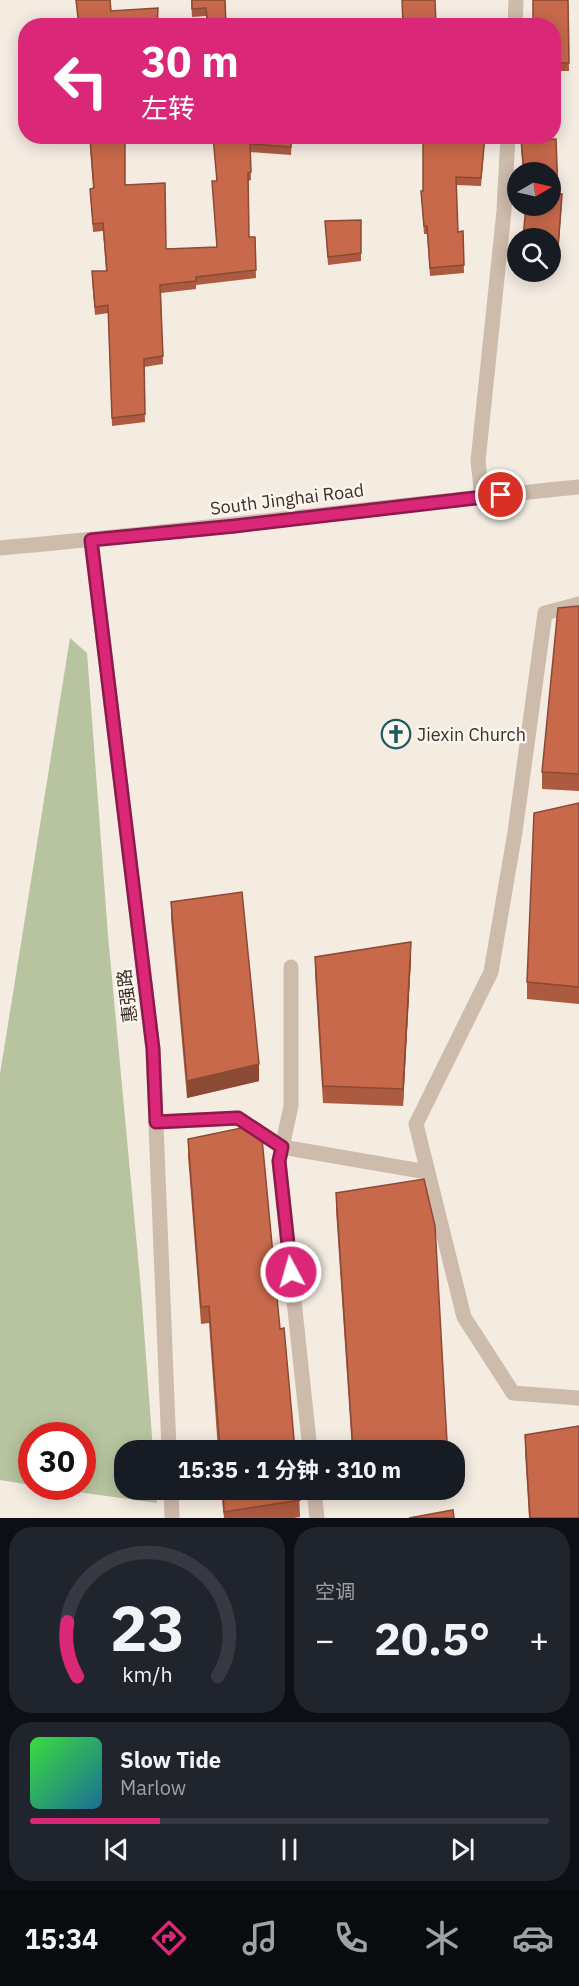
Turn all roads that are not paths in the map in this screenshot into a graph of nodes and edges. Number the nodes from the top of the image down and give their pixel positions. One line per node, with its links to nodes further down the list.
1 (516, 0): 2 (street)
2 (515, 18)
3 (508, 144): 5 (street)
4 (579, 487): 5 (street, South Jinghai Road)
5 (482, 497): 6 (street, South Jinghai Road)
6 (91, 540): 7 (street, South Jinghai Road); 10 (street, 惠强路)
7 (6, 547)
8 (579, 604): 12 (street)
9 (291, 967): 11 (street)
10 (156, 1122): 11 (street); 14 (street, 惠强路)
11 (282, 1147): 12 (street); 15 (street)
12 (427, 1172): 13 (street)
13 (579, 1398)
14 (170, 1440)
15 (309, 1440)
16 (171, 1500): 18 (street)
17 (315, 1500): 19 (street)
18 (172, 1518)
19 (317, 1518)

